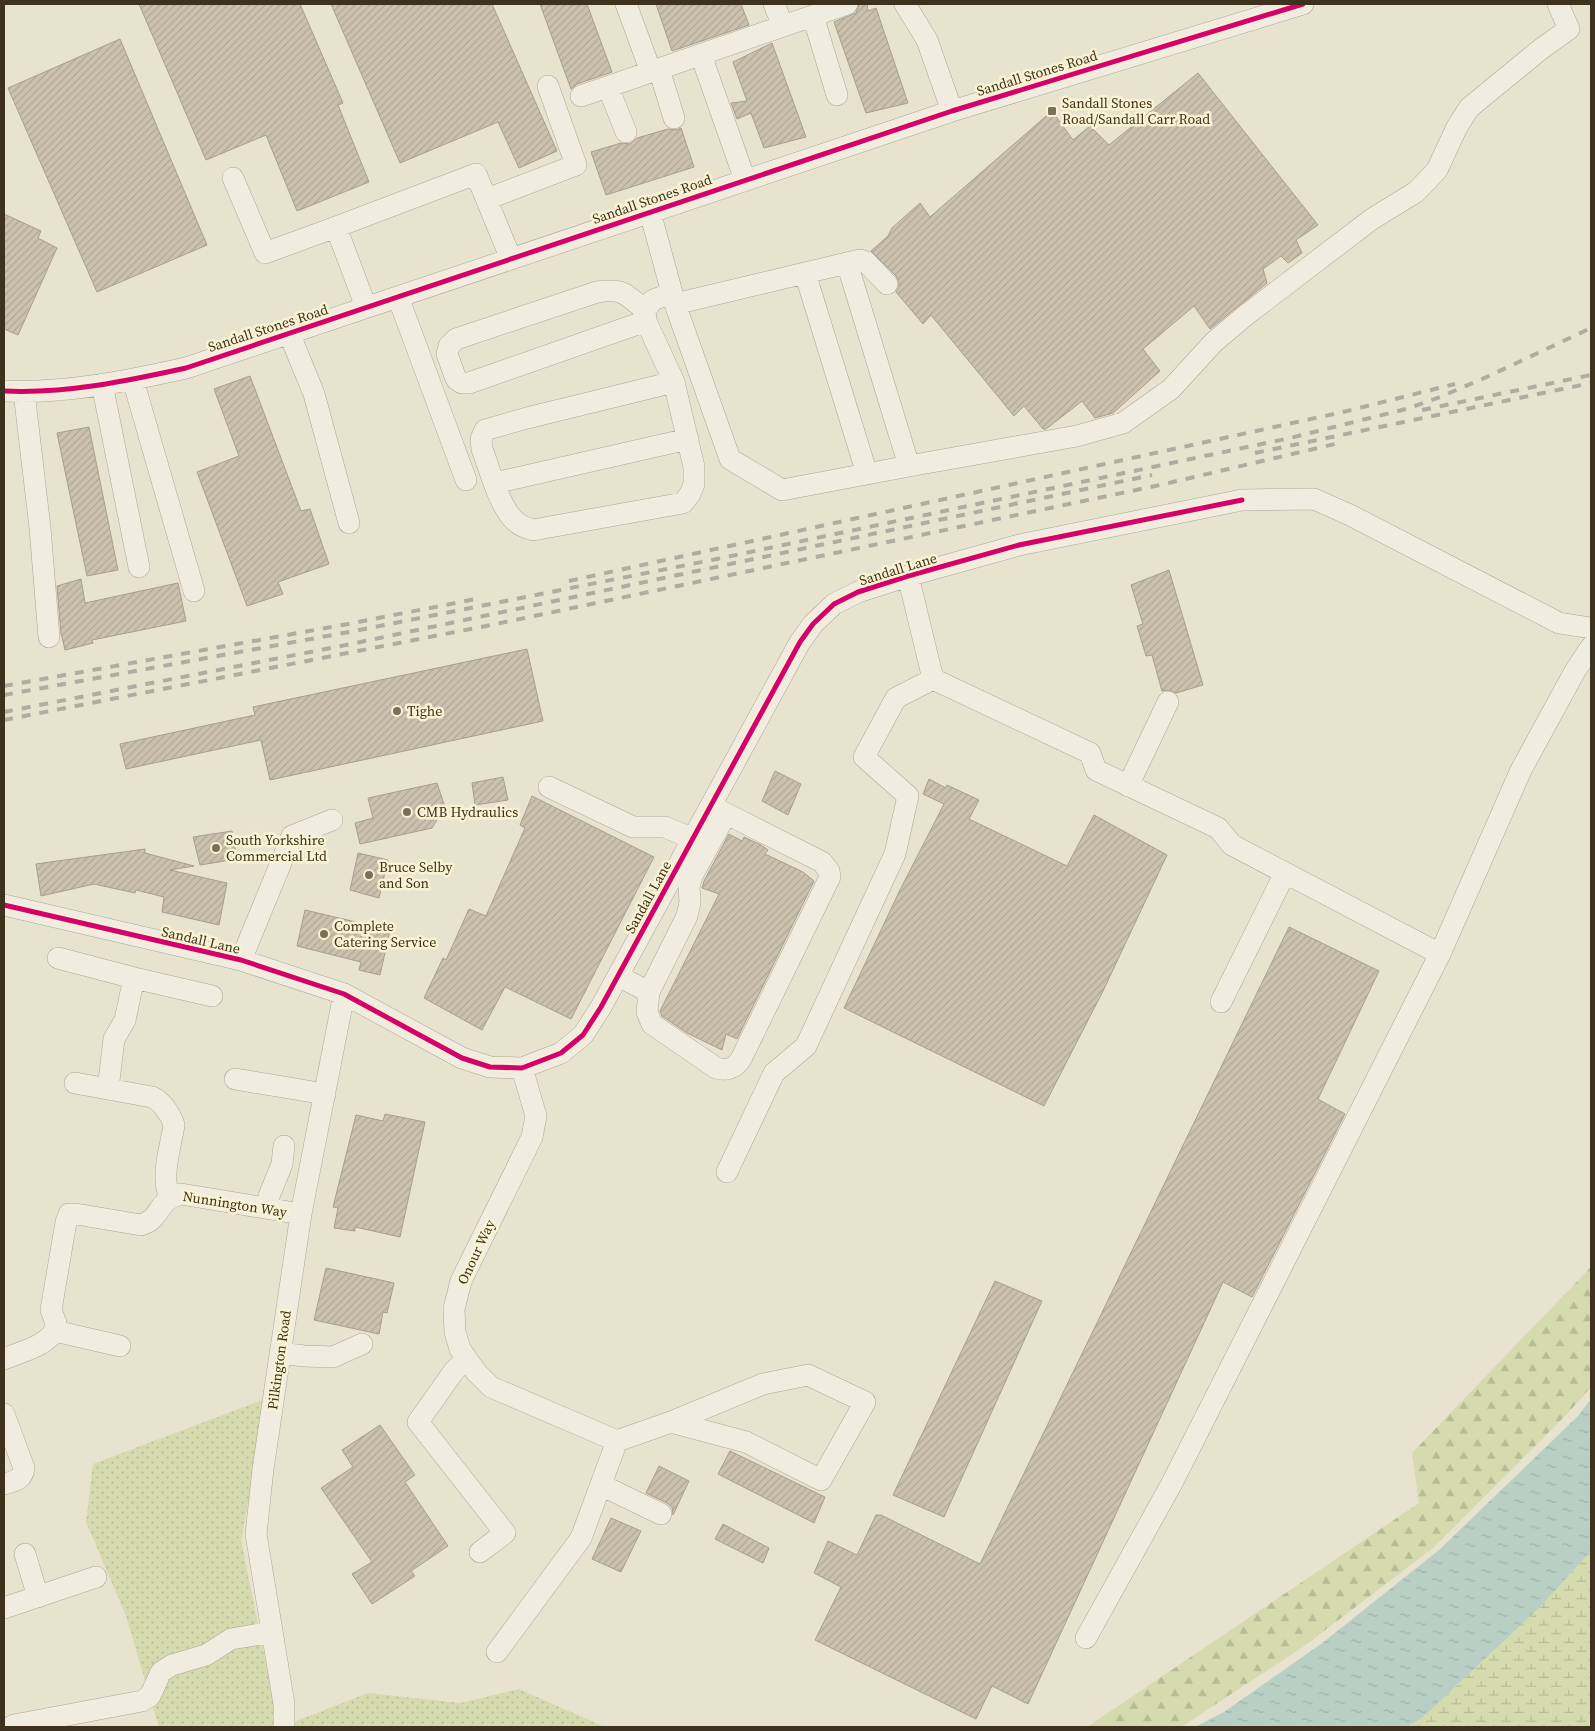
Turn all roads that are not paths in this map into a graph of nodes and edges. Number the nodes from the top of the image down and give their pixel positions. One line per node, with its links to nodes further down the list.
1 (626, 4): 10 (street)
2 (774, 4): 8 (street)
3 (847, 4): 7 (street)
4 (1303, 4): 15 (street, Sandall Stones Road)
5 (1558, 4): 37 (street)
6 (911, 6): 15 (street)
7 (813, 16): 8 (street); 13 (street)
8 (783, 26): 9 (street)
9 (701, 55): 10 (street); 19 (street)
10 (655, 71): 12 (street); 16 (street)
11 (548, 86): 20 (street)
12 (608, 87): 14 (street); 17 (street)
13 (837, 94)
14 (581, 96)
15 (952, 111): 19 (street, Sandall Stones Road)
16 (674, 118)
17 (626, 132)
18 (233, 178): 22 (street)
19 (745, 180): 21 (street, Sandall Stones Road)
20 (487, 199): 22 (street); 23 (street)
21 (650, 212): 23 (street, Sandall Stones Road); 28 (street)
22 (336, 227): 29 (street)
23 (510, 259): 27 (street, Sandall Stones Road)
24 (847, 263): 25 (street); 26 (street); 37 (street)
25 (804, 273): 28 (street); 38 (street)
26 (886, 284)
27 (398, 297): 29 (street, Sandall Stones Road); 39 (street)
28 (674, 298): 30 (street); 38 (street)
29 (366, 307): 31 (street, Sandall Stones Road)
30 (646, 316): 30 (street); 33 (street)
31 (290, 333): 32 (street, Sandall Stones Road); 41 (street)
32 (133, 380): 34 (street, Sandall Stones Road); 44 (street)
33 (674, 382): 36 (street); 40 (street)
34 (102, 384): 35 (street, Sandall Stones Road); 42 (street)
35 (14, 392): 46 (street)
36 (688, 439): 40 (street); 40 (street)
37 (909, 466): 38 (street)
38 (867, 474)
39 (466, 480)
40 (495, 483)
41 (349, 523)
42 (139, 567)
43 (908, 576): 45 (street, Sandall Lane); 48 (street); 52 (street, Sandall Lane)
44 (194, 590)
45 (1591, 628)
46 (49, 637)
47 (1591, 647): 57 (street)
48 (934, 679): 50 (street); 72 (street)
49 (1168, 702): 50 (street)
50 (1128, 786): 55 (street)
51 (549, 787): 54 (street)
52 (718, 810): 54 (street, Sandall Lane); 62 (street); 62 (street)
53 (332, 820): 59 (street, Sandall Lane)
54 (693, 839): 60 (street, Sandall Lane)
55 (1285, 873): 57 (street); 65 (street)
56 (4, 905): 59 (street, Sandall Lane)
57 (1440, 954): 94 (street)
58 (58, 958): 61 (street)
59 (241, 960): 63 (street, Sandall Lane)
60 (618, 976): 62 (street); 66 (street, Sandall Lane)
61 (134, 978): 64 (street); 69 (street)
62 (649, 992)
63 (344, 994): 66 (street, Sandall Lane); 70 (street, Pilkington Road)
64 (212, 996)
65 (1221, 1002)
66 (522, 1068): 81 (street, Onour Way)
67 (235, 1079): 70 (street)
68 (75, 1083): 69 (street)
69 (108, 1089): 73 (street)
70 (325, 1094): 75 (street, Pilkington Road)
71 (284, 1146): 74 (street)
72 (727, 1172)
73 (170, 1197): 74 (street, Nunnington Way); 76 (street)
74 (267, 1208): 75 (street, Nunnington Way)
75 (301, 1214): 79 (street, Pilkington Road)
76 (54, 1332): 78 (street); 80 (street)
77 (362, 1344): 79 (street)
78 (120, 1346)
79 (280, 1352): 93 (street, Pilkington Road)
80 (4, 1359)
81 (467, 1359): 84 (street, Onour Way); 88 (street)
82 (4, 1414): 85 (street)
83 (671, 1422): 83 (street); 84 (street)
84 (617, 1441): 86 (street)
85 (4, 1484)
86 (601, 1484): 87 (street); 95 (street)
87 (661, 1514)
88 (480, 1552)
89 (25, 1554): 91 (street)
90 (96, 1577): 91 (street)
91 (38, 1597): 92 (street)
92 (4, 1608)
93 (272, 1632): 96 (street); 97 (street, Pilkington Road)
94 (1086, 1638)
95 (497, 1652)
96 (11, 1727)
97 (284, 1727)

